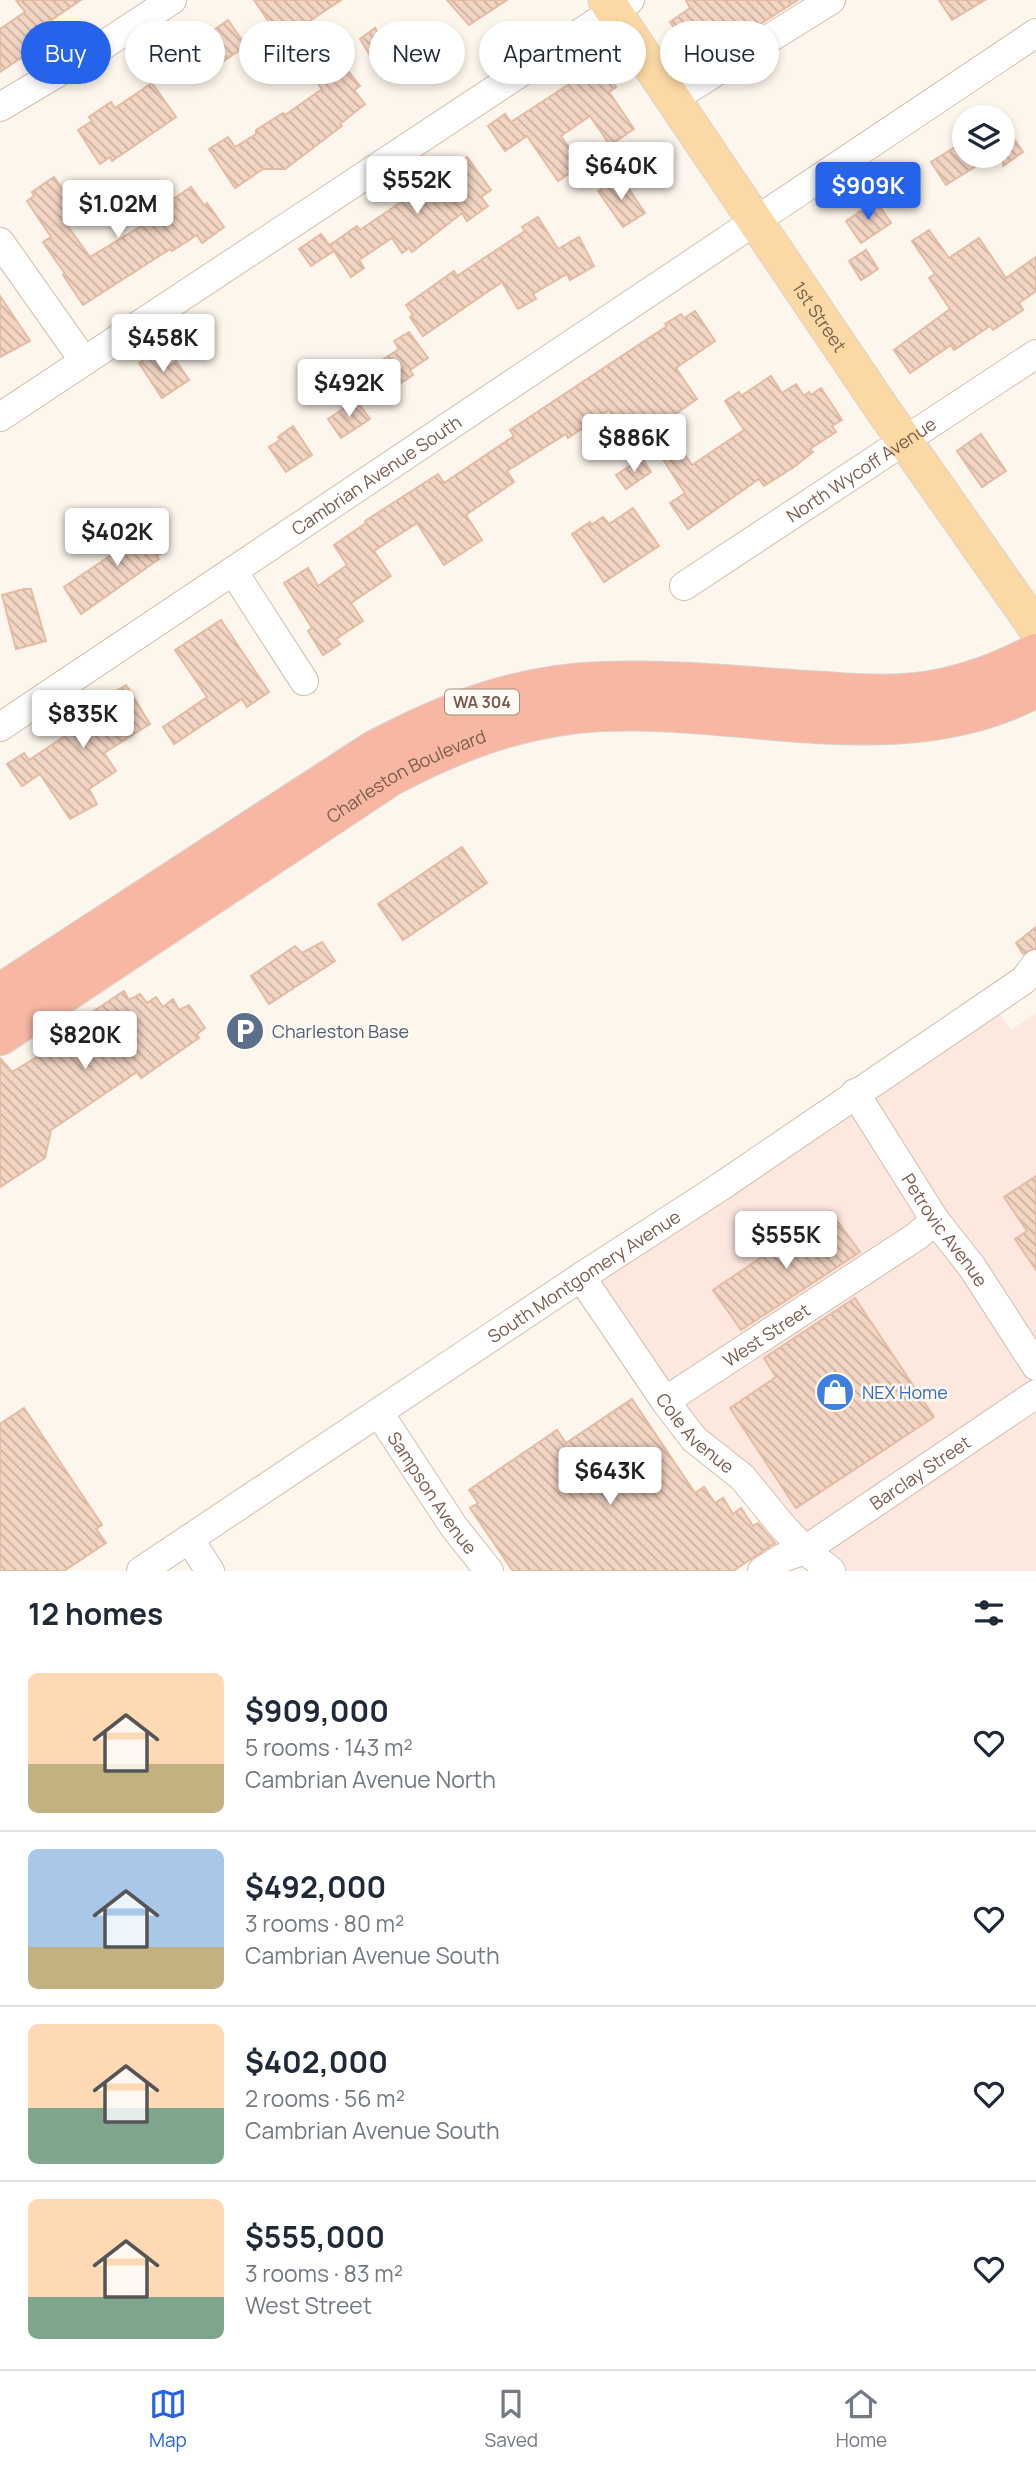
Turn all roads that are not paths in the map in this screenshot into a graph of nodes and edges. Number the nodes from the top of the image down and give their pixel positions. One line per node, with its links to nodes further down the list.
1 (172, 0): 6 (street)
2 (831, 0): 5 (street)
3 (617, 4): 5 (main road, 1st Street); 10 (street)
4 (1036, 33): 7 (street, Cambrian Avenue South)
5 (674, 98): 7 (main road, 1st Street)
6 (0, 107)
7 (755, 223): 12 (main road, 1st Street); 13 (street, Cambrian Avenue South)
8 (0, 242): 10 (street)
9 (1036, 354): 12 (street, North Wycoff Avenue)
10 (84, 361): 11 (street)
11 (0, 417)
12 (904, 441): 14 (street, North Wycoff Avenue); 15 (main road, 1st Street)
13 (233, 571): 17 (street); 19 (street, Cambrian Avenue South)
14 (684, 586)
15 (1036, 628)
16 (1036, 653): 21 (highway, Charleston Boulevard / WA 304)
17 (304, 681)
18 (1036, 688): 22 (highway, Charleston Boulevard / WA 304)
19 (0, 727)
20 (1032, 974): 23 (street, South Montgomery Avenue)
21 (0, 993)
22 (0, 1036)
23 (855, 1093): 24 (street, Petrovic Avenue); 25 (street, South Montgomery Avenue)
24 (935, 1220): 26 (street, Petrovic Avenue); 28 (street, West Street)
25 (581, 1277): 28 (street, Cole Avenue); 29 (street, South Montgomery Avenue)
26 (1036, 1366)
27 (1036, 1394): 31 (street, Barclay Street)
28 (665, 1401): 31 (street, Cole Avenue)
29 (379, 1413): 30 (street, South Montgomery Avenue); 34 (street, Sampson Avenue)
30 (189, 1539): 32 (street, South Montgomery Avenue); 33 (street)
31 (805, 1550): 35 (street, Barclay Street); 36 (street, Cole Avenue)
32 (141, 1571)
33 (211, 1571)
34 (489, 1571)
35 (762, 1571)
36 (831, 1571)

